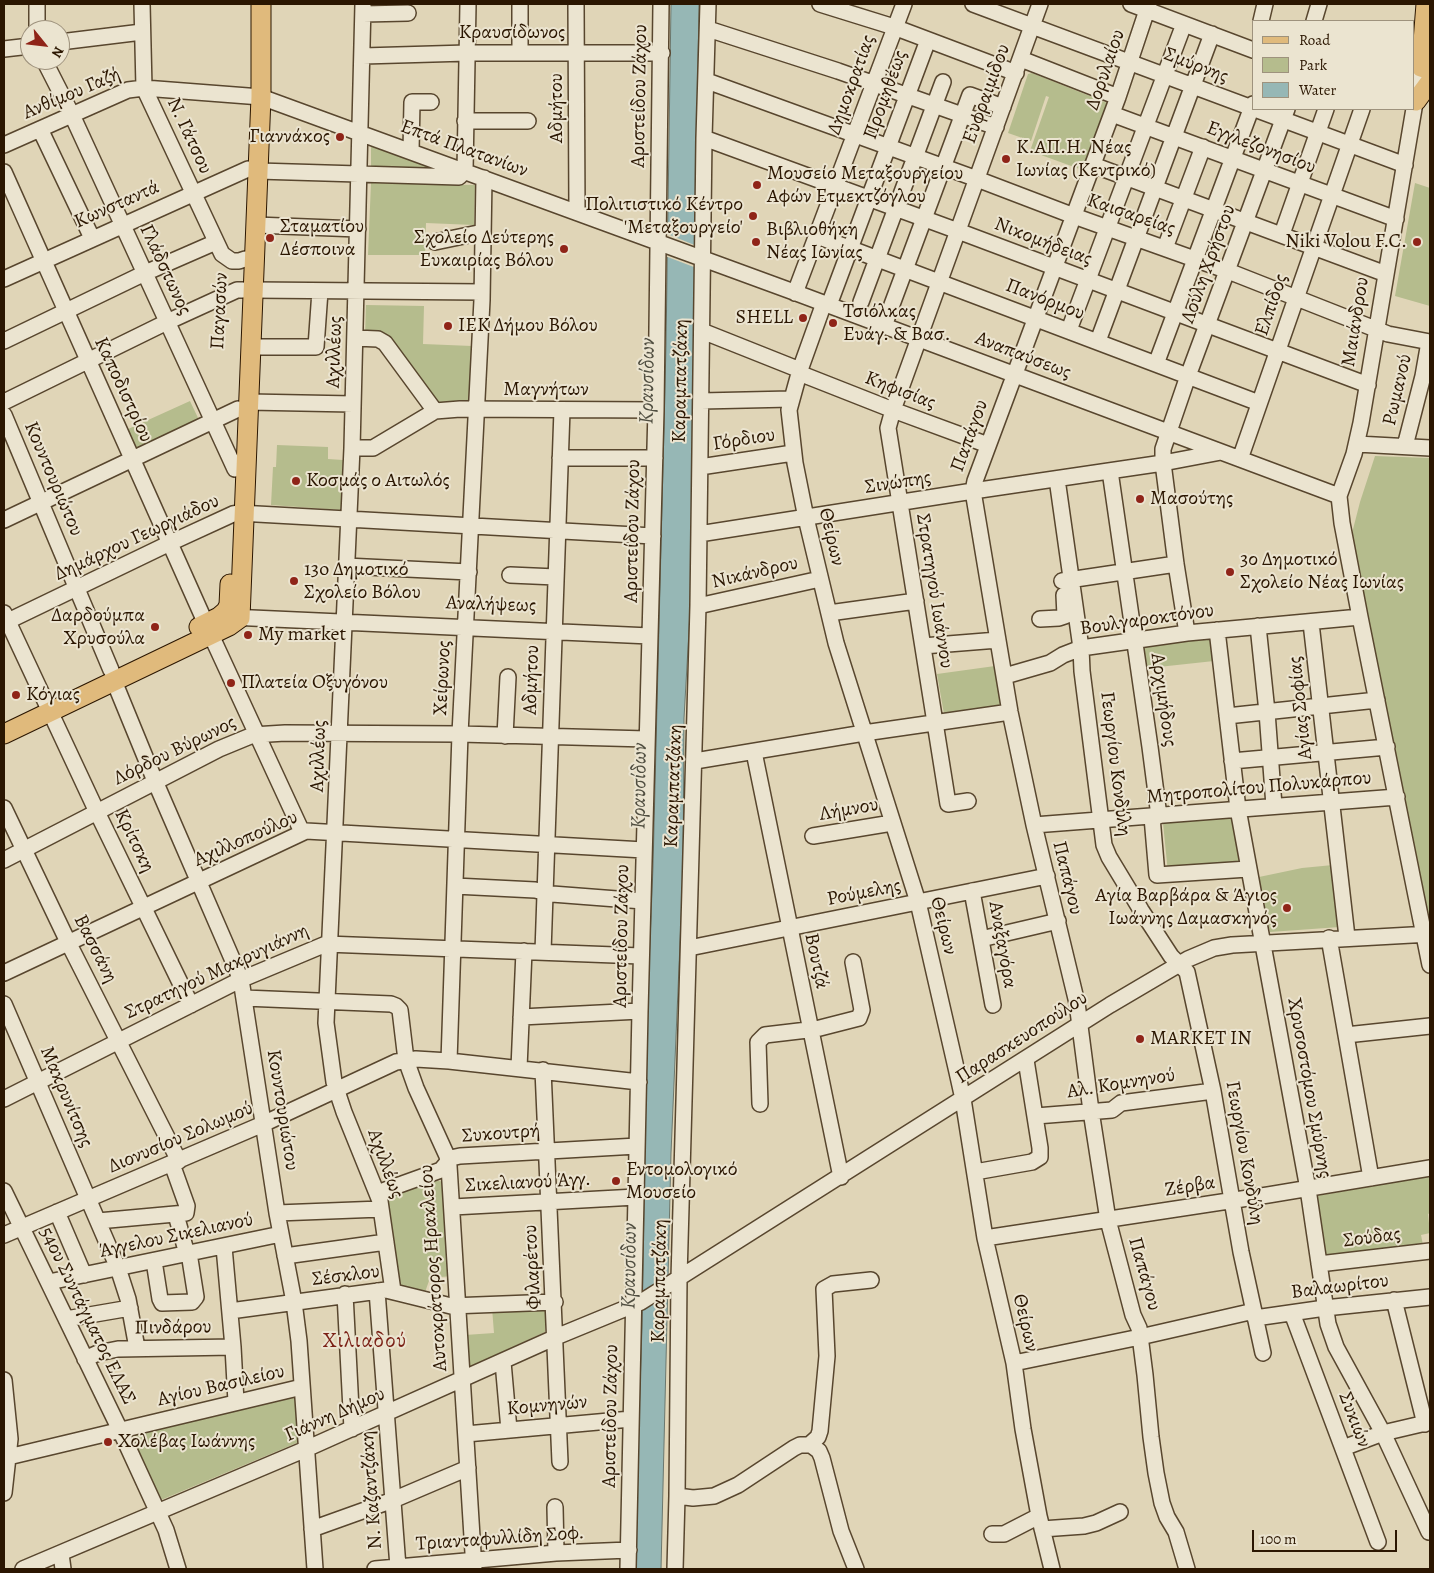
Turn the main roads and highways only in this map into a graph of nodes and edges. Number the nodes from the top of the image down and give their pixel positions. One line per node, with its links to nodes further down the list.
1 (248, 4): 5 (main road, Παγασών)
2 (261, 4): 5 (main road, Παγασών)
3 (1426, 4): 4 (main road)
4 (1427, 73): 6 (main road)
5 (255, 96): 7 (main road, Παγασών)
6 (1414, 105)
7 (253, 170): 8 (main road, Παγασών); 8 (main road, Παγασών)
8 (248, 290): 9 (main road, Παγασών); 9 (main road, Παγασών)
9 (240, 410): 10 (main road, Παγασών); 10 (main road, Παγασών)
10 (239, 513): 11 (main road, Παγασών); 11 (main road, Παγασών)
11 (212, 625): 12 (main road)
12 (49, 706): 13 (main road); 14 (main road)
13 (4, 721)
14 (4, 734)

